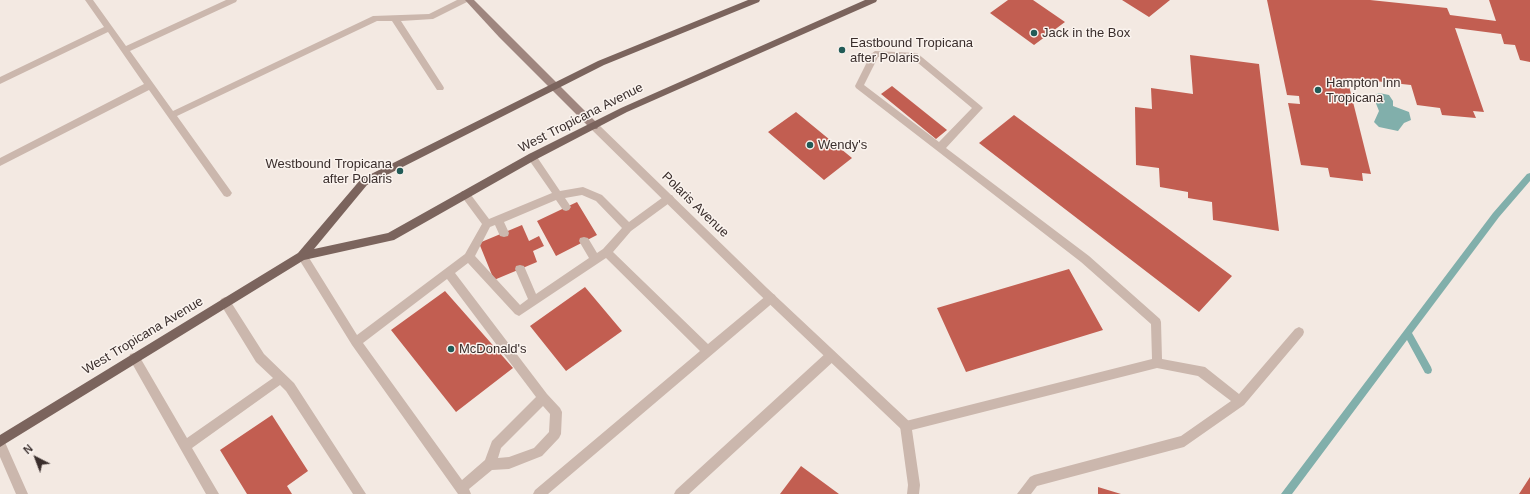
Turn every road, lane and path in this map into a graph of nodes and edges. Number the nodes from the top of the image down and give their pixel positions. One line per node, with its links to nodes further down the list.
1 (89, 0): 8 (street)
2 (233, 0): 9 (street)
3 (464, 0): 7 (street)
4 (469, 0): 12 (street, Polaris Avenue)
5 (756, 0): 12 (main road, West Tropicana Avenue)
6 (873, 0): 15 (main road, West Tropicana Avenue)
7 (394, 17): 13 (street); 14 (street)
8 (109, 28): 9 (street); 10 (street)
9 (125, 50): 11 (street)
10 (0, 81)
11 (151, 85): 14 (street); 18 (street)
12 (554, 86): 15 (street, Polaris Avenue); 30 (main road, West Tropicana Avenue)
13 (440, 88)
14 (172, 115): 19 (street)
15 (594, 126): 17 (main road, West Tropicana Avenue); 22 (street, Polaris Avenue)
16 (940, 148): 16 (street); 43 (street)
17 (532, 157): 20 (main road, West Tropicana Avenue); 21 (street)
18 (0, 162)
19 (227, 193)
20 (465, 194): 25 (street); 30 (main road, West Tropicana Avenue)
21 (558, 194): 23 (street); 24 (street); 26 (street)
22 (668, 198): 26 (street); 35 (street, Polaris Avenue)
23 (566, 207)
24 (498, 220): 25 (street); 27 (street)
25 (487, 224): 31 (street)
26 (628, 228): 29 (street)
27 (504, 233)
28 (584, 241): 32 (street)
29 (607, 252): 32 (street); 40 (street)
30 (302, 256): 37 (main road, West Tropicana Avenue); 39 (street)
31 (469, 257): 34 (street); 36 (street)
32 (596, 260): 36 (street)
33 (520, 269): 36 (street)
34 (448, 272): 39 (street); 45 (street)
35 (771, 298): 40 (street); 41 (street, Polaris Avenue)
36 (534, 301)
37 (225, 302): 42 (main road, West Tropicana Avenue); 44 (street)
38 (1298, 332): 46 (street)
39 (356, 342): 51 (street)
40 (708, 351): 55 (street)
41 (831, 356): 47 (street, Polaris Avenue); 56 (street)
42 (134, 358): 48 (main road, West Tropicana Avenue); 49 (street)
43 (1157, 363): 46 (street); 47 (street)
44 (281, 378): 49 (street); 54 (street)
45 (543, 398): 50 (street); 50 (street)
46 (1240, 401): 58 (street)
47 (906, 426): 57 (street)
48 (0, 442): 52 (street)
49 (185, 446): 53 (street)
50 (490, 464): 51 (street)
51 (463, 491)
52 (22, 494)
53 (213, 494)
54 (360, 494)
55 (538, 494)
56 (680, 494)
57 (913, 494)
58 (1023, 494)

